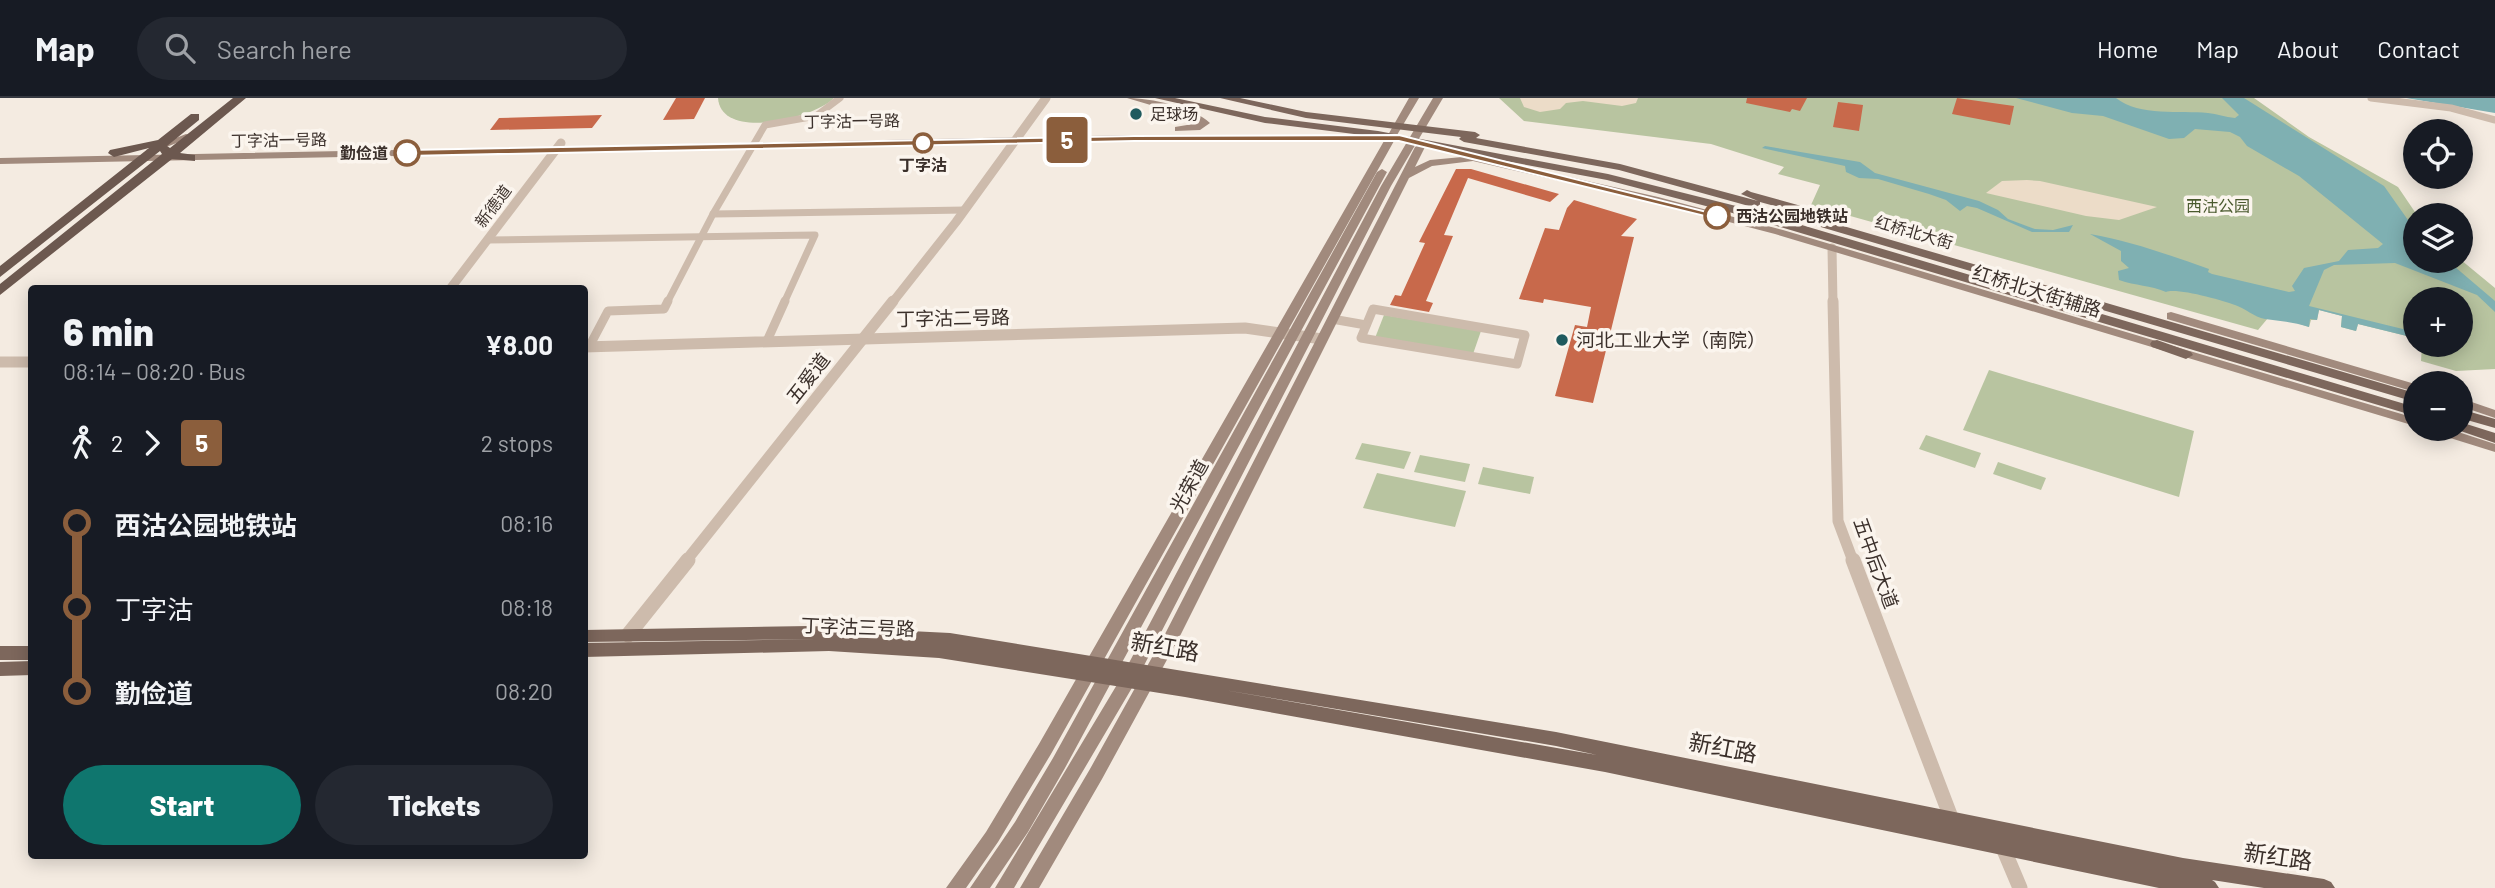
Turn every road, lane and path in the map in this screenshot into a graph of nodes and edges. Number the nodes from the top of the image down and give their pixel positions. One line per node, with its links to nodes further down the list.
1 (220, 98): 23 (highway)
2 (240, 98): 23 (highway)
3 (840, 98): 20 (street)
4 (1046, 98): 18 (street, 五爱道)
5 (1053, 98): 18 (street, 五爱道)
6 (1132, 98): 18 (main road, 丁字沽一号路)
7 (1160, 98): 16 (main road)
8 (1196, 98): 16 (main road)
9 (1225, 98): 16 (main road)
10 (1414, 98): 16 (main road)
11 (1425, 98): 16 (main road, 光荣道)
12 (1438, 98): 17 (main road)
13 (1448, 98): 17 (main road)
14 (2371, 98): 15 (street)
15 (2495, 120)
16 (1398, 132): 17 (main road, 红桥北大街); 19 (main road, 丁字沽一号路); 29 (main road); 49 (main road, 光荣道)
17 (1423, 134): 22 (main road, 红桥北大街); 32 (main road); 42 (main road, 红桥北大街); 45 (main road); 49 (main road, 光荣道)
18 (1020, 135): 19 (main road, 丁字沽一号路); 20 (main road, 丁字沽一号路); 33 (street, 五爱道)
19 (1274, 137): 29 (main road)
20 (753, 143): 21 (main road, 丁字沽一号路); 34 (street)
21 (558, 147): 23 (main road, 丁字沽一号路); 26 (main road, 丁字沽一号路); 36 (street, 新德道)
22 (1444, 147): 27 (main road, 红桥北大街辅路); 28 (main road, 红桥北大街)
23 (155, 153): 25 (highway); 25 (highway); 26 (highway); 31 (highway); 43 (highway)
24 (0, 155): 25 (main road)
25 (109, 156): 30 (main road); 31 (main road)
26 (191, 158)
27 (1478, 159): 28 (main road); 32 (main road); 37 (main road, 红桥北大街辅路)
28 (1520, 159): 40 (main road, 红桥北大街)
29 (1377, 160): 49 (main road)
30 (0, 161)
31 (122, 174): 39 (highway)
32 (1405, 177): 46 (main road)
33 (965, 210): 34 (street); 50 (street, 五爱道)
34 (713, 214): 35 (street)
35 (701, 237): 36 (street); 51 (street); 52 (street)
36 (487, 240): 41 (street, 新德道)
37 (1832, 248): 38 (main road, 红桥北大街辅路); 78 (street, 五中后大道)
38 (1897, 269): 40 (main road); 54 (main road, 红桥北大街辅路)
39 (0, 272)
40 (1979, 283): 44 (main road, 红桥北大街)
41 (453, 285)
42 (2052, 290): 45 (main road); 47 (main road, 红桥北大街)
43 (0, 291)
44 (2023, 296): 47 (main road, 红桥北大街); 54 (main road)
45 (2171, 316): 57 (main road)
46 (1332, 319): 48 (street); 49 (main road)
47 (2132, 320): 58 (main road, 红桥北大街); 60 (main road, 红桥北大街)
48 (1366, 325): 48 (street)
49 (1302, 336): 50 (street, 丁字沽二号路); 76 (main road, 光荣道); 77 (main road, 光荣道)
50 (862, 338): 51 (street, 丁字沽二号路); 69 (street, 五爱道)
51 (767, 341): 53 (street, 丁字沽二号路)
52 (588, 345)
53 (588, 347)
54 (2186, 355): 63 (main road, 红桥北大街辅路)
55 (0, 362): 56 (street)
56 (28, 362)
57 (2403, 384)
58 (2403, 395)
59 (2473, 406): 61 (main road)
60 (2403, 408)
61 (2495, 414)
62 (2473, 417): 64 (main road)
63 (2403, 418)
64 (2495, 425)
65 (2473, 430): 66 (main road)
66 (2495, 438)
67 (2471, 441): 68 (main road)
68 (2495, 449)
69 (628, 635): 70 (main road, 丁字沽三号路); 76 (main road, 丁字沽三号路)
70 (588, 636)
71 (588, 650): 76 (main road, 丁字沽三号路)
72 (0, 653): 73 (main road)
73 (28, 653)
74 (28, 668): 75 (main road)
75 (0, 669)
76 (1100, 669): 77 (main road, 新红路); 80 (main road); 81 (main road, 光荣道)
77 (1141, 675): 78 (main road, 新红路); 82 (main road, 光荣道); 83 (main road)
78 (1954, 827): 79 (main road, 新红路)
79 (1998, 836): 84 (street); 85 (main road, 新红路); 86 (main road, 新红路)
80 (956, 888)
81 (979, 888)
82 (1004, 888)
83 (1029, 888)
84 (2020, 888)
85 (2208, 888)
86 (2323, 888)

